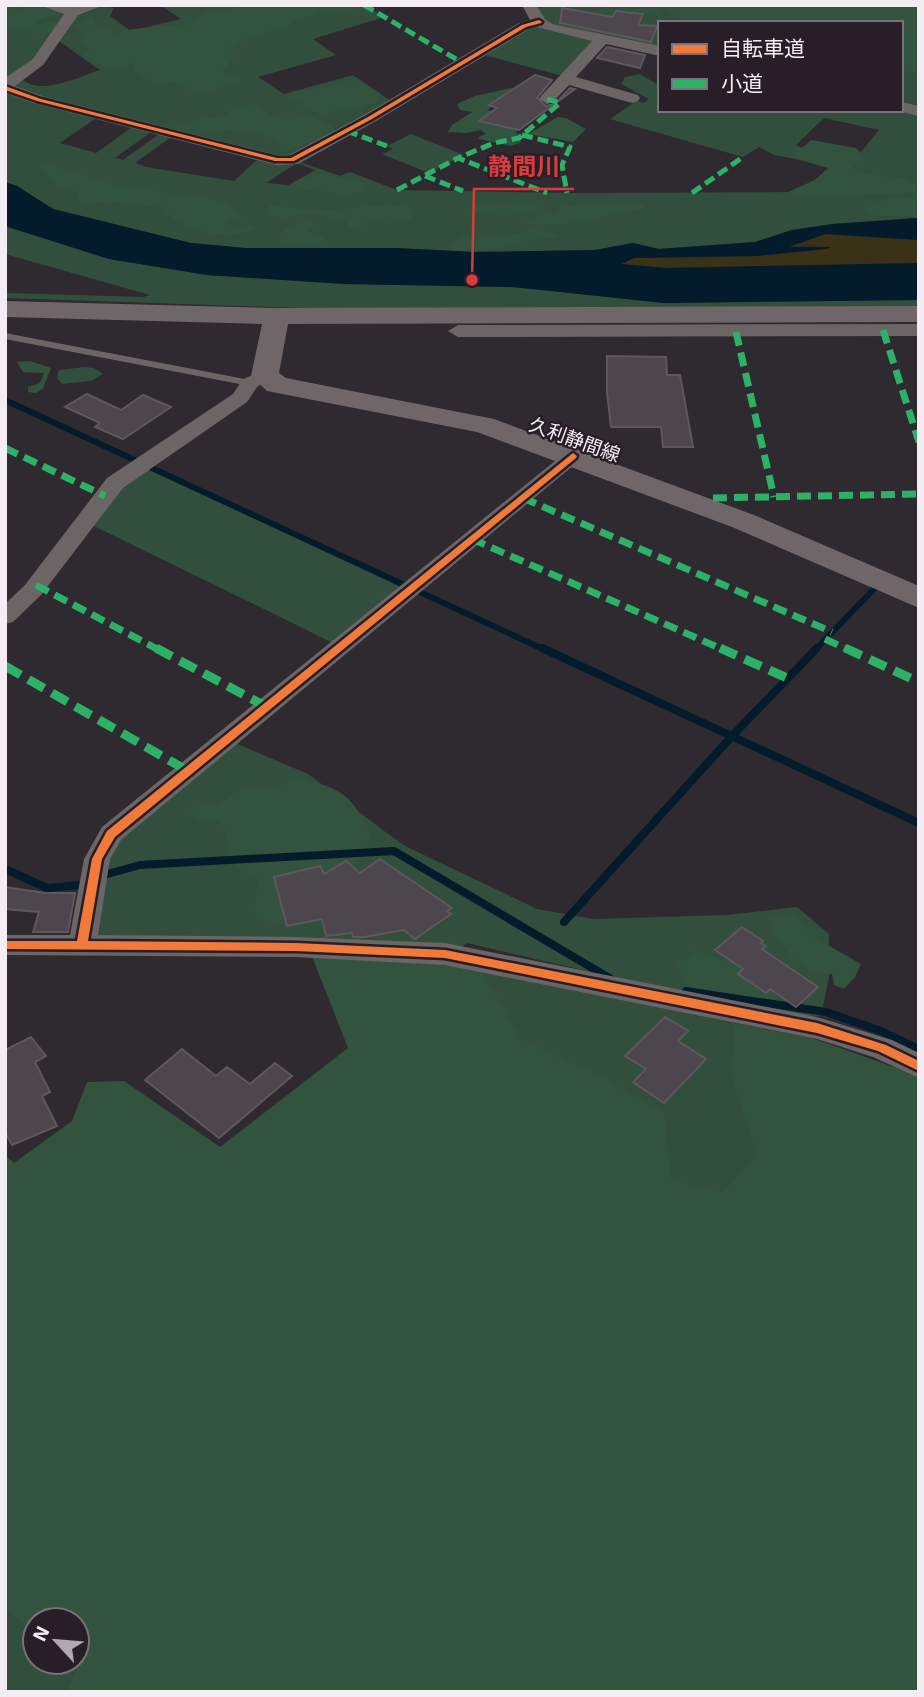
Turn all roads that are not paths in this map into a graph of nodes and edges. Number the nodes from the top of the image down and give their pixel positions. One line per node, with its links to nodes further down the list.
1 (47, 5): 4 (street)
2 (97, 5): 4 (street)
3 (529, 5): 5 (street)
4 (73, 12): 9 (street)
5 (539, 22): 6 (street); 9 (street)
6 (602, 39): 7 (street); 8 (street)
7 (658, 51)
8 (566, 79): 10 (street); 11 (street)
9 (5, 87)
10 (632, 98)
11 (547, 99)
12 (5, 309): 14 (main road)
13 (919, 314): 14 (main road)
14 (278, 316): 18 (main road)
15 (919, 330): 16 (street)
16 (458, 331)
17 (5, 336): 18 (lane)
18 (258, 379): 19 (main road, 久利静間線); 21 (street)
19 (573, 456): 20 (main road, 久利静間線); 23 (street)
20 (919, 598)
21 (5, 617)
22 (5, 945): 23 (street)
23 (82, 946): 24 (street)
24 (919, 1066)

